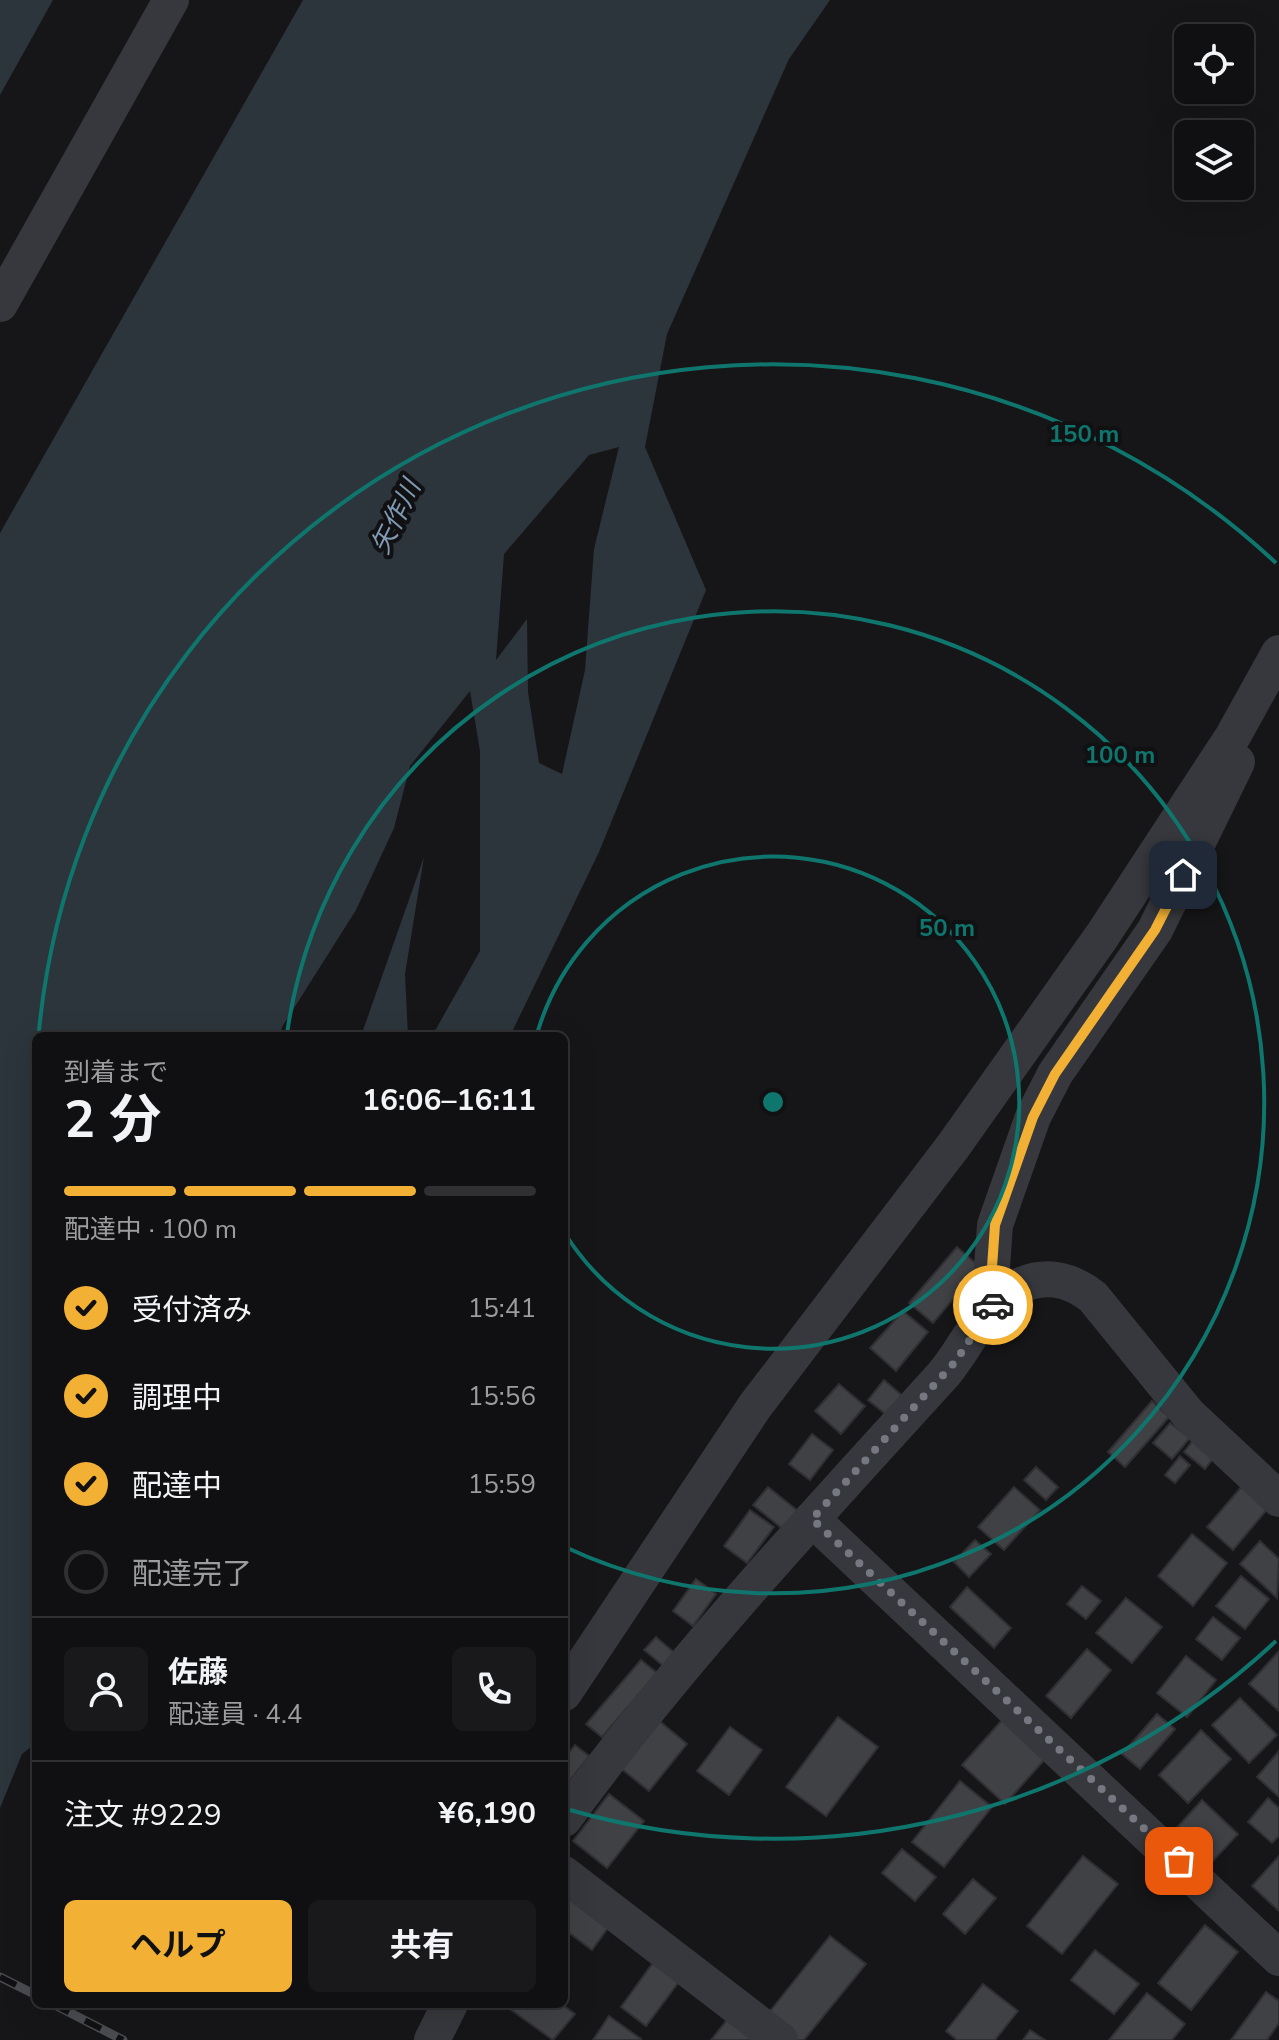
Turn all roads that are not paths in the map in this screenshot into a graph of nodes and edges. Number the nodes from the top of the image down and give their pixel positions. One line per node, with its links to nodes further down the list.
1 (171, 0): 2 (street)
2 (0, 304)
3 (1279, 653): 4 (street)
4 (1233, 736): 5 (street); 8 (street)
5 (997, 1301): 6 (street); 7 (street)
6 (1279, 1499)
7 (812, 1519): 9 (street); 11 (street)
8 (568, 1687)
9 (568, 1814)
10 (568, 1877): 14 (street)
11 (1279, 1958)
12 (448, 2008): 13 (street)
13 (432, 2040)
14 (780, 2040)

